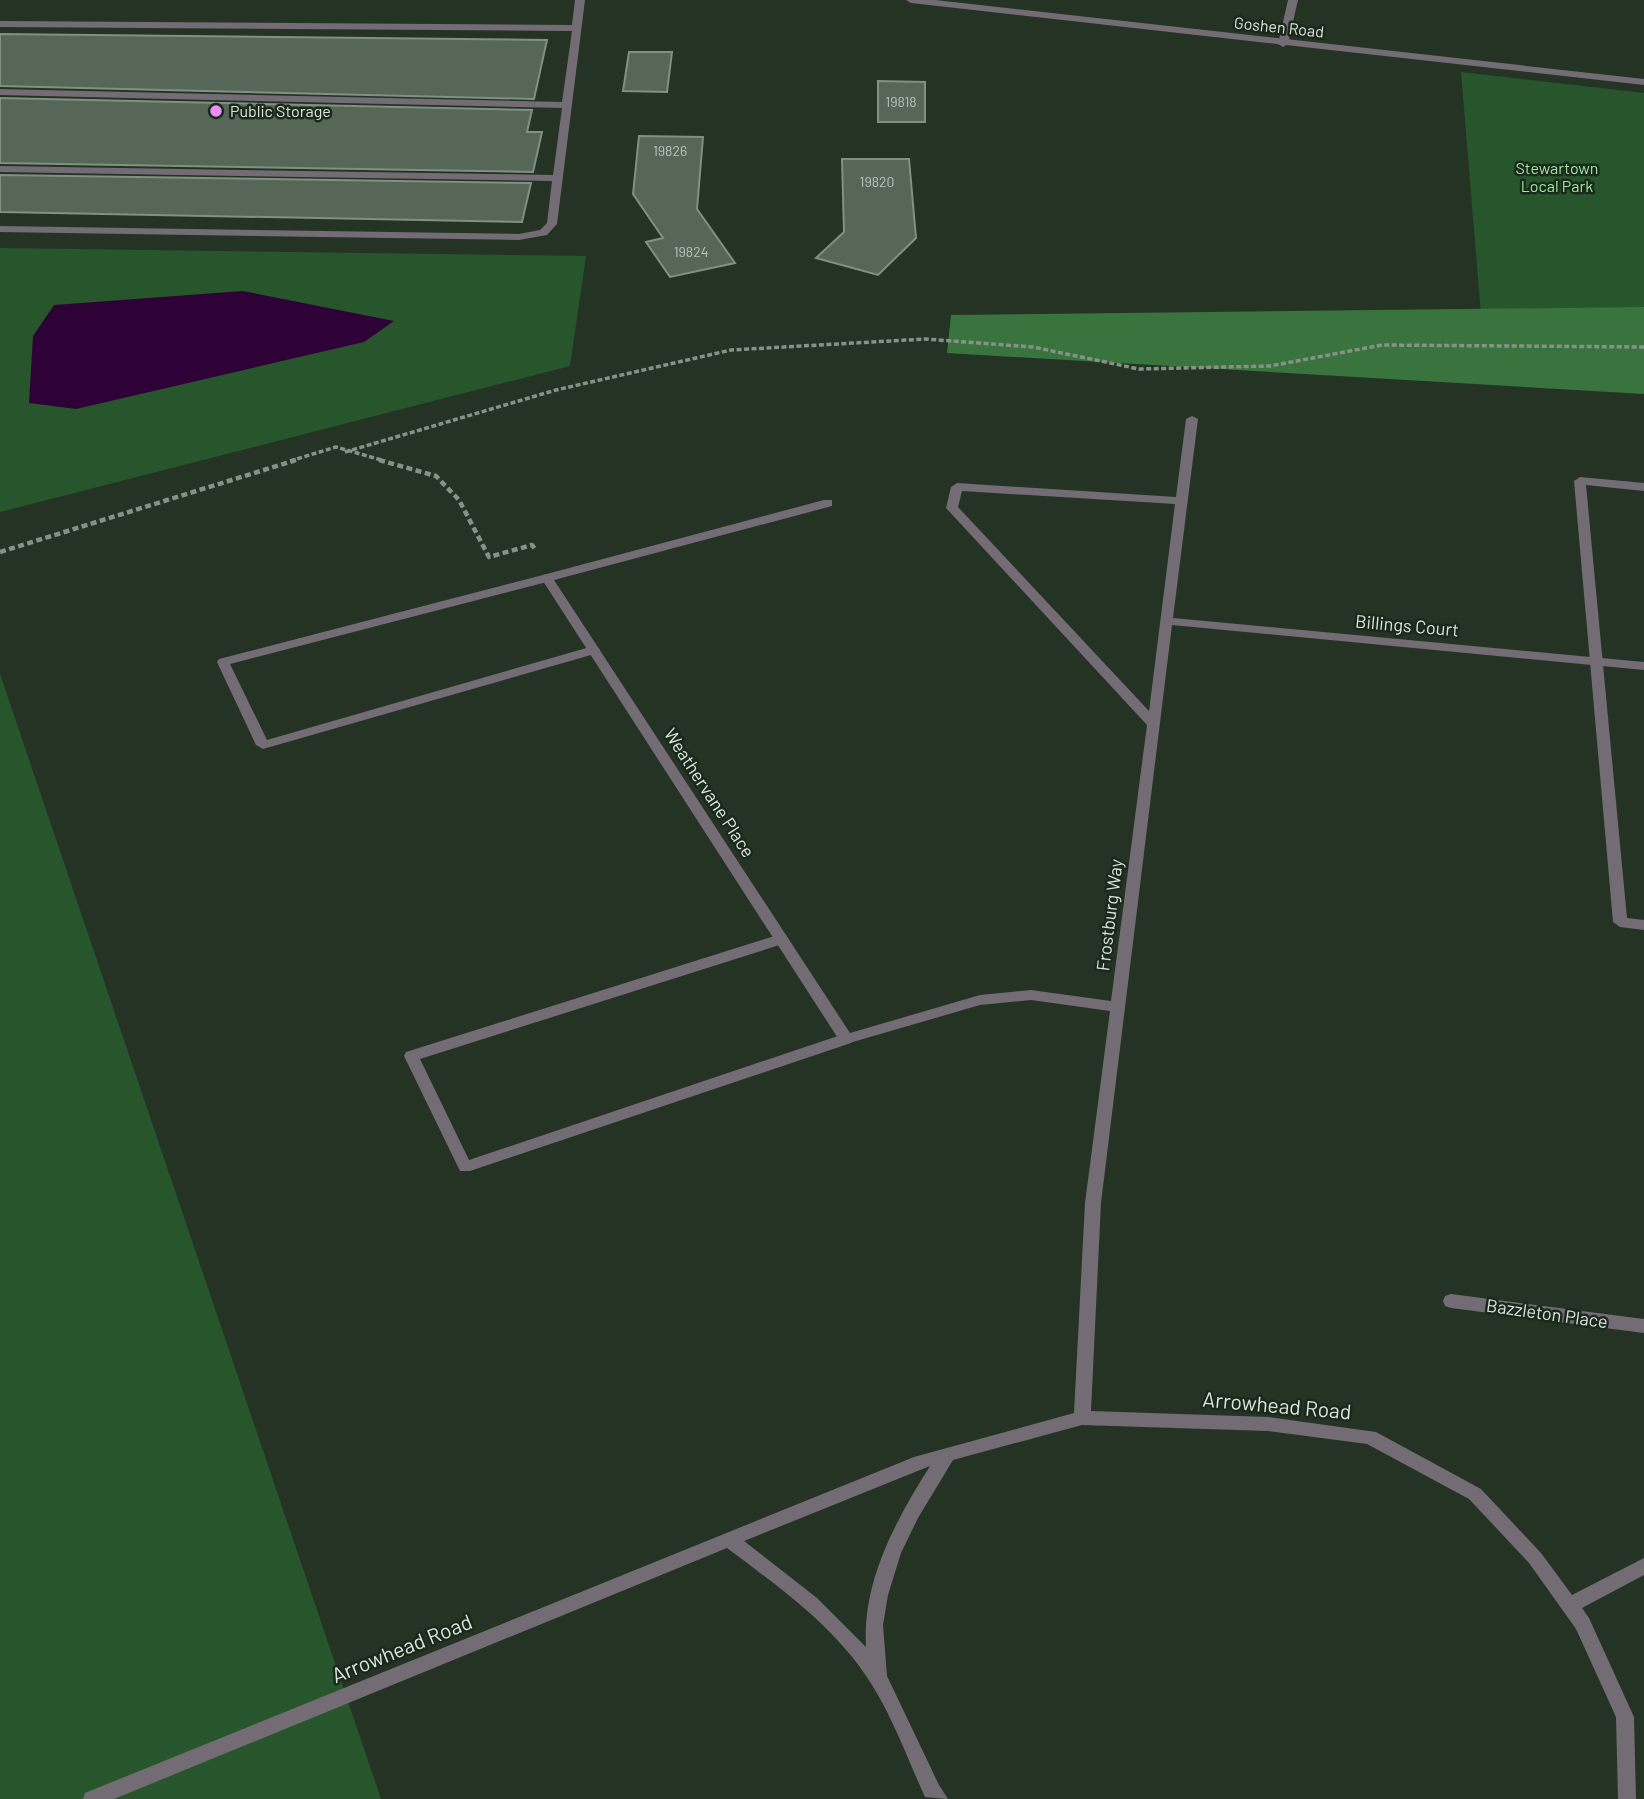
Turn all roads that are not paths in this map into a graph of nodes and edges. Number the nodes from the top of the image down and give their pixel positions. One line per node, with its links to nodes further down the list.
1 (580, 0): 5 (street)
2 (911, 0): 6 (street, Goshen Road)
3 (1293, 0): 6 (street)
4 (0, 24): 5 (street)
5 (577, 28): 9 (street)
6 (1283, 44): 7 (street, Goshen Road)
7 (1644, 82)
8 (0, 92): 9 (street)
9 (568, 105): 11 (street)
10 (0, 169): 11 (street)
11 (558, 178): 12 (street)
12 (0, 229)
13 (1192, 419): 15 (street, Frostburg Way)
14 (1644, 487): 20 (street)
15 (1182, 501): 18 (street, Frostburg Way); 22 (street)
16 (828, 503): 17 (street)
17 (551, 577): 19 (street, Weathervane Place); 19 (street)
18 (1167, 621): 20 (street, Billings Court); 22 (street, Frostburg Way)
19 (594, 650): 24 (street, Weathervane Place)
20 (1594, 661): 21 (street, Billings Court); 23 (street)
21 (1644, 666)
22 (1153, 724): 25 (street, Frostburg Way)
23 (1644, 925)
24 (781, 939): 26 (street, Weathervane Place); 26 (street)
25 (1118, 1007): 26 (street); 29 (street, Frostburg Way)
26 (846, 1039)
27 (1451, 1301): 28 (street, Bazzleton Place)
28 (1644, 1326)
29 (1083, 1418): 30 (street, Arrowhead Road); 33 (street, Arrowhead Road)
30 (947, 1455): 31 (street, Arrowhead Road); 34 (street)
31 (729, 1541): 34 (street); 35 (street, Arrowhead Road)
32 (1644, 1566): 33 (street)
33 (1570, 1605): 37 (street, Arrowhead Road)
34 (878, 1678): 36 (street)
35 (92, 1799)
36 (939, 1799)
37 (1627, 1799)

